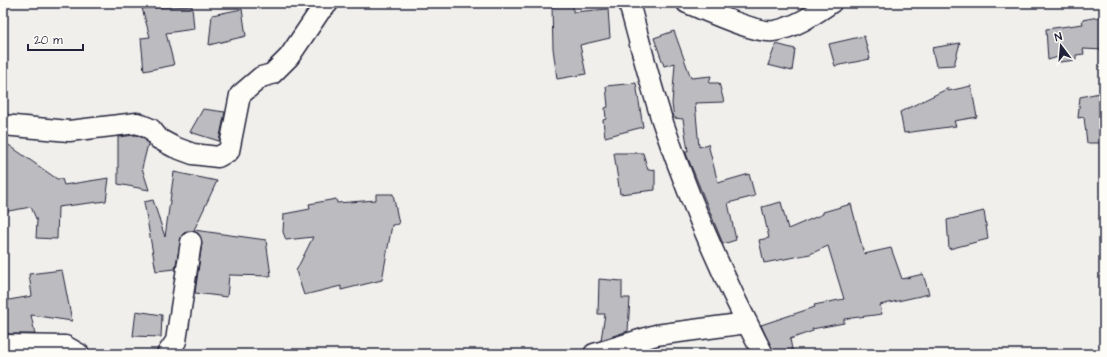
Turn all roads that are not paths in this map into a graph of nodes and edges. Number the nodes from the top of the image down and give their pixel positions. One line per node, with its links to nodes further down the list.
1 (328, 3): 5 (street)
2 (629, 3): 7 (street)
3 (687, 3): 4 (street)
4 (831, 3)
5 (3, 125)
6 (191, 242): 10 (street)
7 (747, 323): 11 (street); 12 (street)
8 (3, 345): 9 (street)
9 (78, 354)
10 (167, 354)
11 (594, 354)
12 (763, 354)

